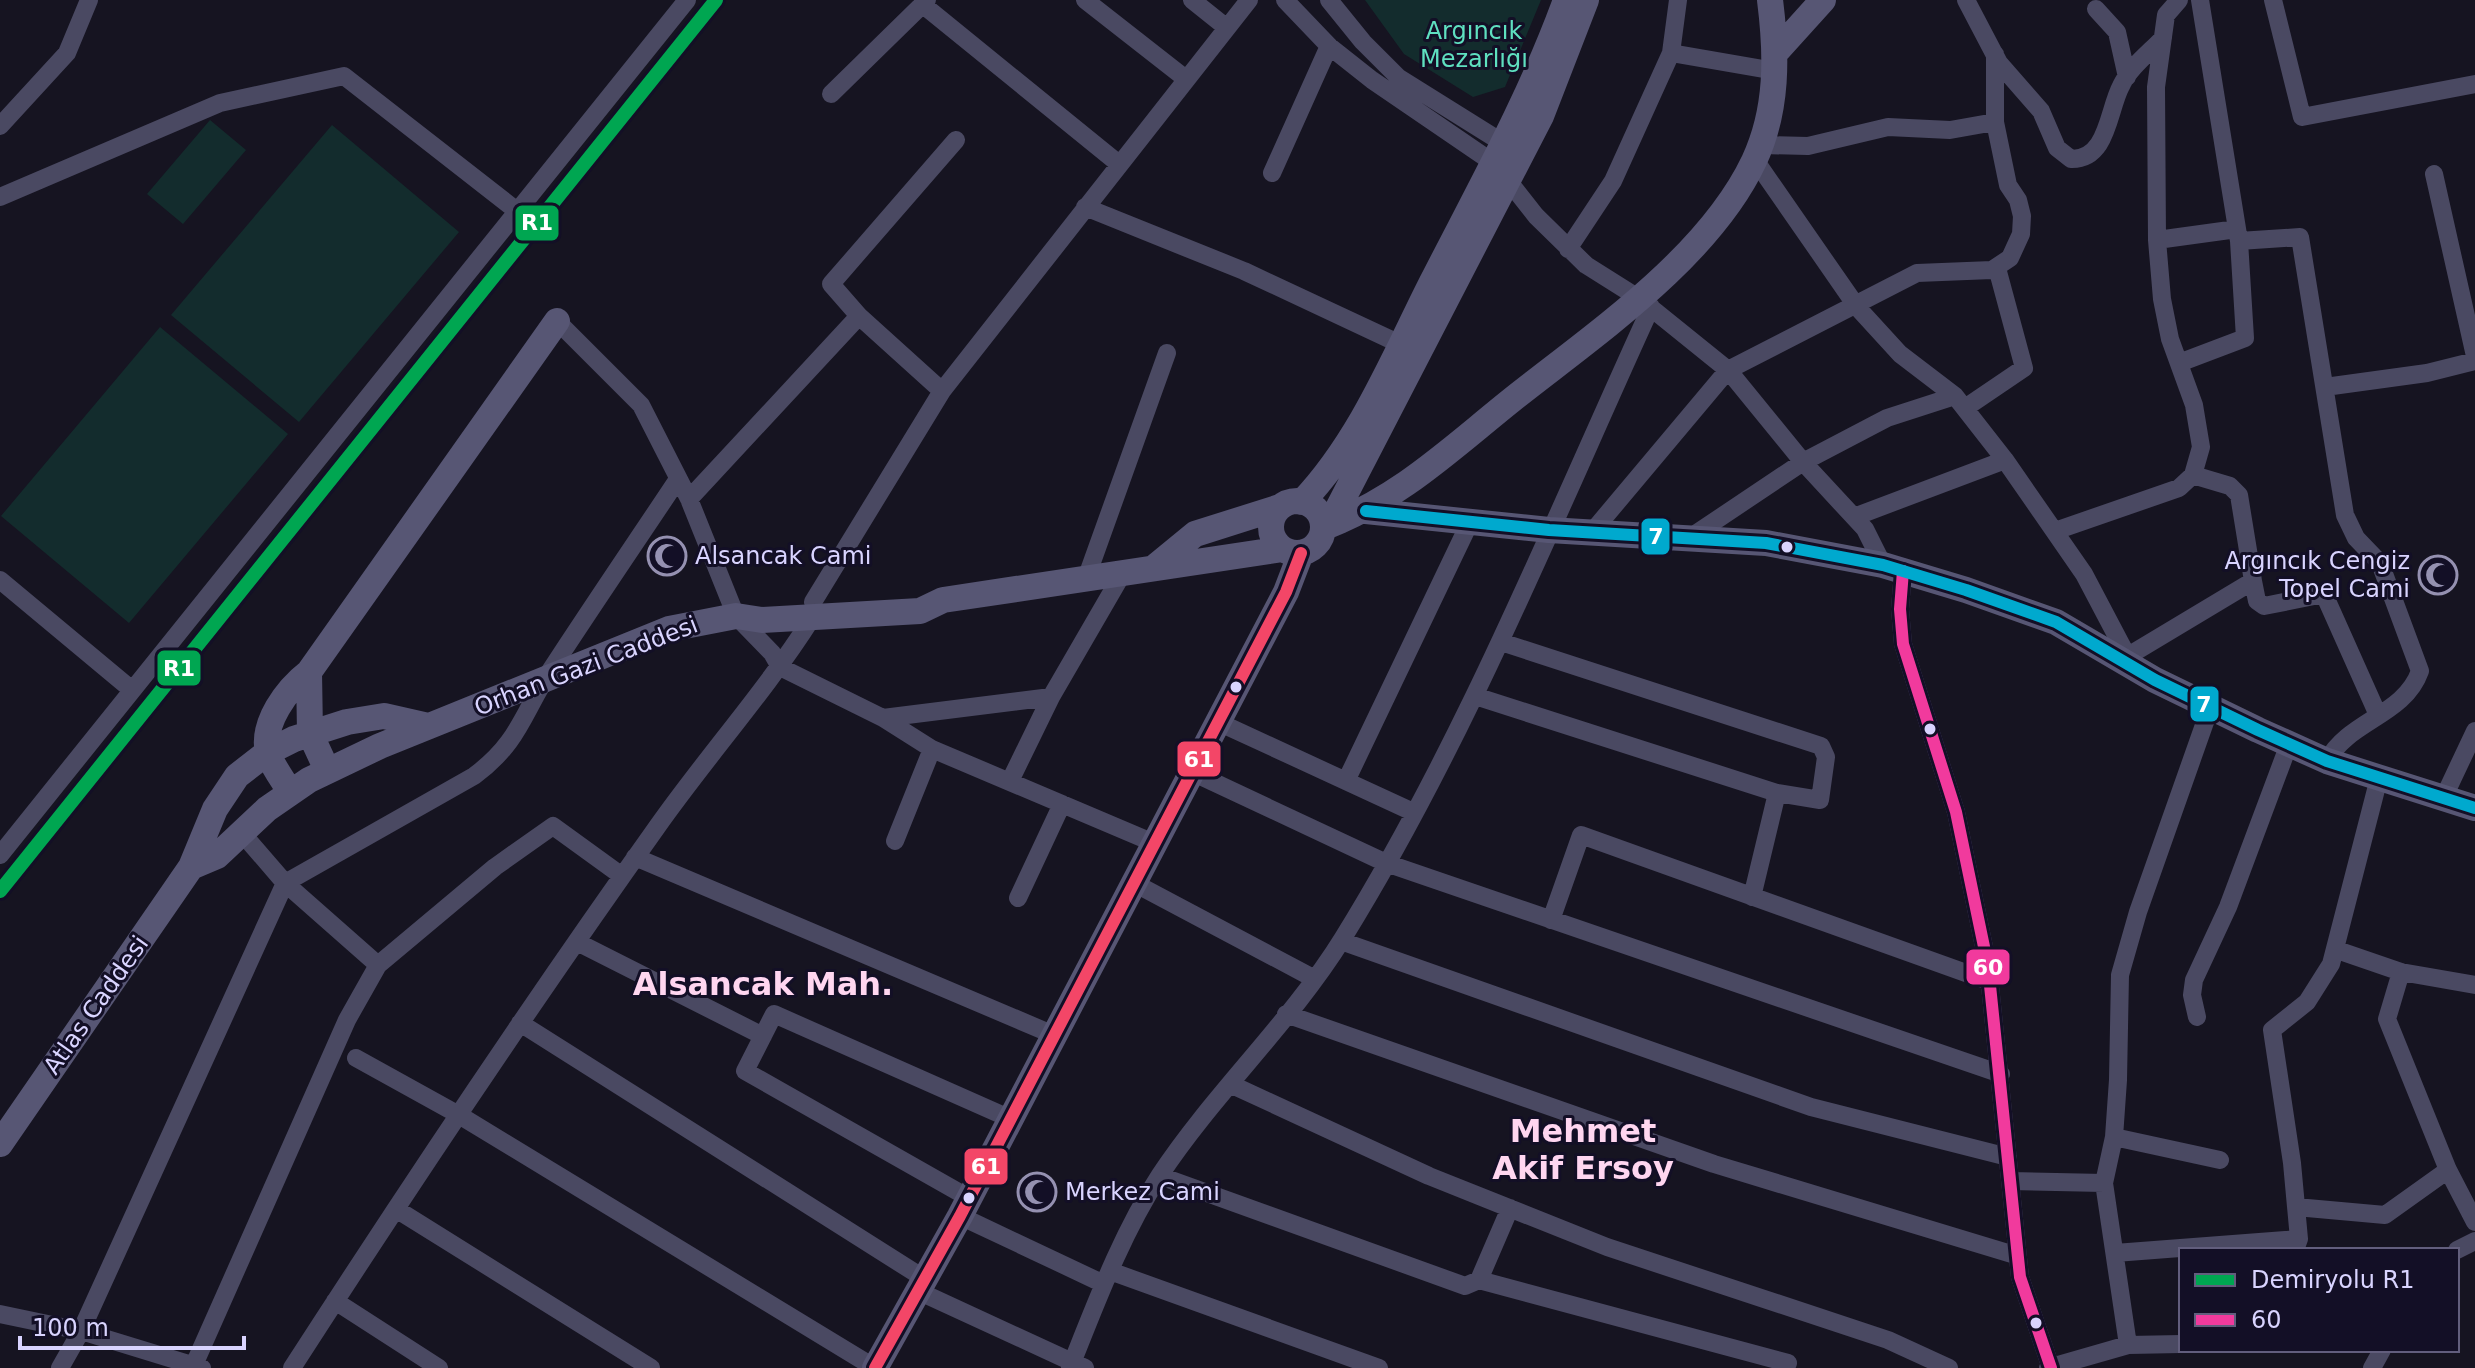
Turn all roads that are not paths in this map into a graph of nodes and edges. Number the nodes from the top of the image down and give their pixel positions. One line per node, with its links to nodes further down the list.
1 (89, 0): 30 (street)
2 (687, 0): 39 (street)
3 (1085, 0): 26 (street)
4 (1192, 0): 19 (street)
5 (1249, 0): 19 (street)
6 (1285, 0): 21 (street)
7 (1329, 0): 33 (street)
8 (1566, 0): 33 (street)
9 (1586, 0): 33 (street)
10 (1678, 0): 22 (street)
11 (1770, 0): 24 (street)
12 (1823, 0): 24 (street)
13 (1966, 0): 23 (street)
14 (2179, 0): 20 (street)
15 (2200, 0): 40 (street)
16 (2273, 0): 27 (street)
17 (925, 2): 28 (street); 34 (street)
18 (2096, 9): 25 (street)
19 (1227, 28): 26 (street)
20 (2163, 37): 25 (street); 41 (street)
21 (1329, 46): 33 (street); 35 (street)
22 (1671, 53): 24 (street); 42 (street)
23 (1995, 54): 25 (street); 29 (street)
24 (1776, 62): 32 (street)
25 (2127, 77)
26 (1186, 79): 34 (street)
27 (2475, 84)
28 (831, 94)
29 (1995, 122): 32 (street); 43 (street)
30 (0, 126)
31 (956, 140): 46 (street)
32 (1758, 152): 44 (street); 45 (street)
33 (1508, 161): 42 (street); 48 (street); 65 (street)
34 (1119, 164): 38 (street)
35 (1272, 173)
36 (2434, 174): 50 (street)
37 (0, 197): 39 (street)
38 (1085, 207): 48 (street); 54 (street)
39 (517, 211): 84 (street)
40 (2238, 235): 41 (street); 51 (street); 53 (street)
41 (2157, 240): 51 (street)
42 (1568, 249): 44 (street)
43 (1997, 268): 45 (street); 55 (street)
44 (1645, 303): 52 (street); 62 (street); 66 (street)
45 (1857, 307): 52 (street); 55 (street)
46 (859, 316): 54 (street); 60 (street)
47 (557, 321): 59 (street); 82 (street)
48 (1400, 344): 61 (street)
49 (1167, 353): 74 (street)
50 (2475, 358): 53 (street)
51 (2179, 363): 58 (street)
52 (1728, 370): 57 (street); 68 (street)
53 (2325, 387): 88 (street)
54 (942, 391): 77 (street)
55 (1960, 402): 56 (street); 57 (street)
56 (2005, 460): 63 (street); 67 (street)
57 (1803, 462): 63 (street); 69 (street)
58 (2193, 475): 67 (street); 76 (street)
59 (678, 479): 60 (street); 83 (street)
60 (689, 499): 78 (street)
61 (1291, 504): 65 (street); 70 (street); 71 (street)
62 (1366, 511): 64 (street); 65 (street)
63 (1854, 517): 72 (street)
64 (1470, 522): 66 (street); 102 (street)
65 (1323, 526): 70 (street)
66 (1549, 530): 68 (street); 79 (street)
67 (2055, 531): 80 (street)
68 (1592, 532): 69 (street)
69 (1691, 537): 72 (street)
70 (1292, 551): 71 (street, Orhan Gazi Caddesi); 90 (street)
71 (1155, 567): 73 (street, Orhan Gazi Caddesi)
72 (1893, 568): 80 (street); 127 (street)
73 (1124, 571): 74 (street, Orhan Gazi Caddesi); 86 (street)
74 (1087, 576): 77 (street, Orhan Gazi Caddesi)
75 (0, 580): 84 (street)
76 (2253, 581): 80 (street); 88 (street)
77 (813, 610): 78 (street, Orhan Gazi Caddesi); 81 (street)
78 (741, 616): 81 (street); 83 (street, Orhan Gazi Caddesi)
79 (1501, 642): 85 (street); 103 (street)
80 (2131, 662): 87 (street)
81 (780, 667): 89 (street); 112 (street)
82 (309, 672): 93 (street); 96 (street)
83 (544, 681): 91 (street, Orhan Gazi Caddesi); 116 (street)
84 (132, 690): 111 (street)
85 (1475, 696): 103 (street); 107 (street)
86 (1051, 697): 89 (street); 101 (street)
87 (2210, 708): 94 (street); 139 (street)
88 (2378, 715): 97 (street)
89 (883, 718): 95 (street)
90 (1218, 722): 98 (street); 102 (street)
91 (428, 726): 93 (street, Atlas Caddesi); 100 (street, Orhan Gazi Caddesi)
92 (2475, 731): 104 (street)
93 (302, 736): 96 (street, Atlas Caddesi); 100 (street)
94 (2289, 744): 97 (street); 130 (street)
95 (932, 749): 101 (street); 109 (street)
96 (268, 752): 100 (street); 114 (street, Atlas Caddesi)
97 (2327, 761): 99 (street)
98 (1192, 772): 110 (street); 113 (street)
99 (2379, 778): 104 (street); 123 (street)
100 (308, 781): 108 (street, Atlas Caddesi)
101 (1010, 781): 105 (street)
102 (1346, 781): 107 (street)
103 (1777, 793): 118 (street)
104 (2443, 799): 106 (street)
105 (1062, 804): 110 (street); 119 (street)
106 (2475, 808)
107 (1413, 812): 113 (street)
108 (241, 832): 114 (street, Atlas Caddesi); 116 (street)
109 (895, 841)
110 (1154, 843): 117 (street)
111 (0, 855)
112 (635, 857): 115 (street); 132 (street)
113 (1386, 863): 120 (street); 121 (street)
114 (191, 867): 140 (street, Atlas Caddesi)
115 (622, 876): 122 (street); 124 (street)
116 (285, 883): 124 (street); 162 (street)
117 (1134, 883): 126 (street); 132 (street)
118 (1752, 897): 120 (street); 127 (street)
119 (1018, 898)
120 (1551, 920): 135 (street)
121 (1341, 941): 126 (street); 141 (street)
122 (577, 942): 131 (street); 133 (street)
123 (2337, 950): 125 (street); 148 (street)
124 (378, 965): 167 (street)
125 (2401, 972): 128 (street); 143 (street)
126 (1313, 978): 129 (street)
127 (1991, 982): 135 (street)
128 (2475, 985)
129 (1286, 1014): 136 (street); 156 (street)
130 (2197, 1017)
131 (520, 1023): 137 (street); 159 (street)
132 (1054, 1035): 138 (street)
133 (763, 1036): 138 (street); 147 (street)
134 (356, 1058): 137 (street)
135 (2001, 1074): 141 (street)
136 (1230, 1084): 144 (street); 149 (street)
137 (459, 1115): 150 (street); 173 (street)
138 (1011, 1119): 147 (street)
139 (2114, 1137): 142 (street); 146 (street)
140 (0, 1144)
141 (2008, 1157): 145 (street)
142 (2220, 1160)
143 (2448, 1170): 148 (street); 151 (street)
144 (1160, 1176): 157 (street); 158 (street)
145 (2010, 1181): 146 (street); 156 (street)
146 (2104, 1183): 155 (street)
147 (965, 1207): 157 (street); 159 (street)
148 (2296, 1207): 152 (street)
149 (1510, 1208): 158 (street); 166 (street)
150 (396, 1209): 160 (street); 172 (street)
151 (2475, 1222)
152 (2297, 1245): 153 (street)
153 (2229, 1248)
154 (2179, 1250): 155 (street)
155 (2115, 1253): 164 (street)
156 (2018, 1256): 176 (street)
157 (1107, 1278): 168 (street); 174 (street)
158 (1479, 1280): 165 (street)
159 (922, 1285): 168 (street); 173 (street)
160 (335, 1301): 170 (street); 171 (street)
161 (0, 1314): 162 (street)
162 (81, 1331): 167 (street); 169 (street)
163 (2179, 1344): 164 (street)
164 (2128, 1345): 176 (street)
165 (1788, 1363)
166 (1927, 1365): 175 (street)
167 (198, 1366)
168 (1076, 1366)
169 (60, 1368)
170 (292, 1368)
171 (439, 1368)
172 (651, 1368)
173 (875, 1368)
174 (1379, 1368)
175 (1949, 1368)
176 (2050, 1368)

